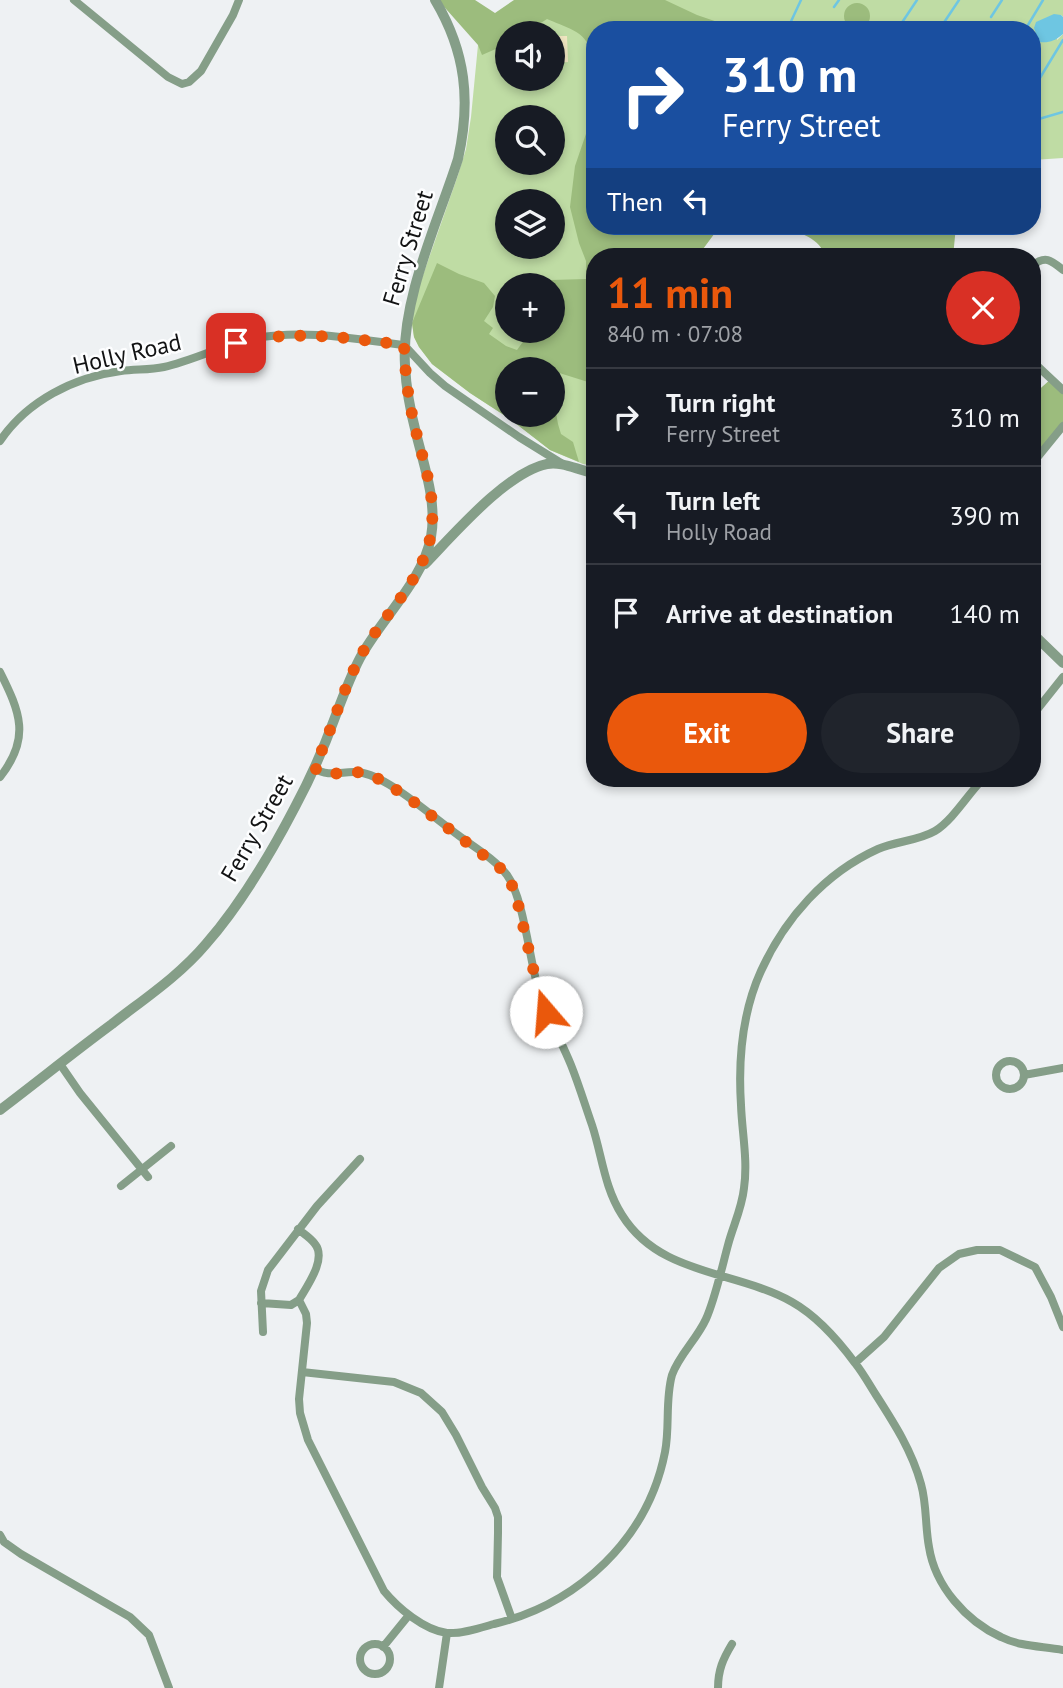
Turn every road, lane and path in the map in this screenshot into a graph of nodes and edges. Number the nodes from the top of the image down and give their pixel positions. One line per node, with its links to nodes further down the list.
1 (74, 0): 2 (street)
2 (239, 0)
3 (435, 0): 6 (street, Ferry Street)
4 (1041, 261): 5 (street)
5 (1063, 270)
6 (404, 345): 10 (street, Holly Road); 12 (street); 14 (street, Ferry Street)
7 (1041, 369): 8 (street)
8 (1063, 390)
9 (1063, 426): 11 (street)
10 (0, 441)
11 (1041, 453)
12 (570, 467): 13 (street); 14 (street)
13 (586, 472)
14 (418, 570): 20 (street, Ferry Street)
15 (1041, 642): 16 (street)
16 (1063, 663)
17 (0, 672): 21 (street)
18 (1063, 677): 19 (street)
19 (1041, 705)
20 (314, 768): 23 (street, Ferry Street); 32 (street)
21 (0, 777)
22 (977, 787): 32 (street)
23 (60, 1064): 26 (street, Ferry Street); 29 (street)
24 (1063, 1068): 25 (street)
25 (1024, 1075)
26 (0, 1110)
27 (171, 1146): 29 (street)
28 (360, 1159): 31 (street)
29 (145, 1173): 30 (street)
30 (121, 1186)
31 (298, 1229): 33 (street); 34 (street)
32 (719, 1275): 37 (street); 41 (street)
33 (299, 1300): 34 (street); 38 (street)
34 (261, 1303): 36 (street)
35 (1063, 1327): 37 (street)
36 (263, 1332)
37 (855, 1363): 45 (street)
38 (302, 1372): 40 (street); 41 (street)
39 (0, 1535): 46 (street)
40 (409, 1615): 42 (street); 44 (street)
41 (512, 1619): 42 (street)
42 (447, 1633): 47 (street)
43 (732, 1644): 48 (street)
44 (383, 1647)
45 (1063, 1650)
46 (169, 1688)
47 (439, 1688)
48 (718, 1688)

